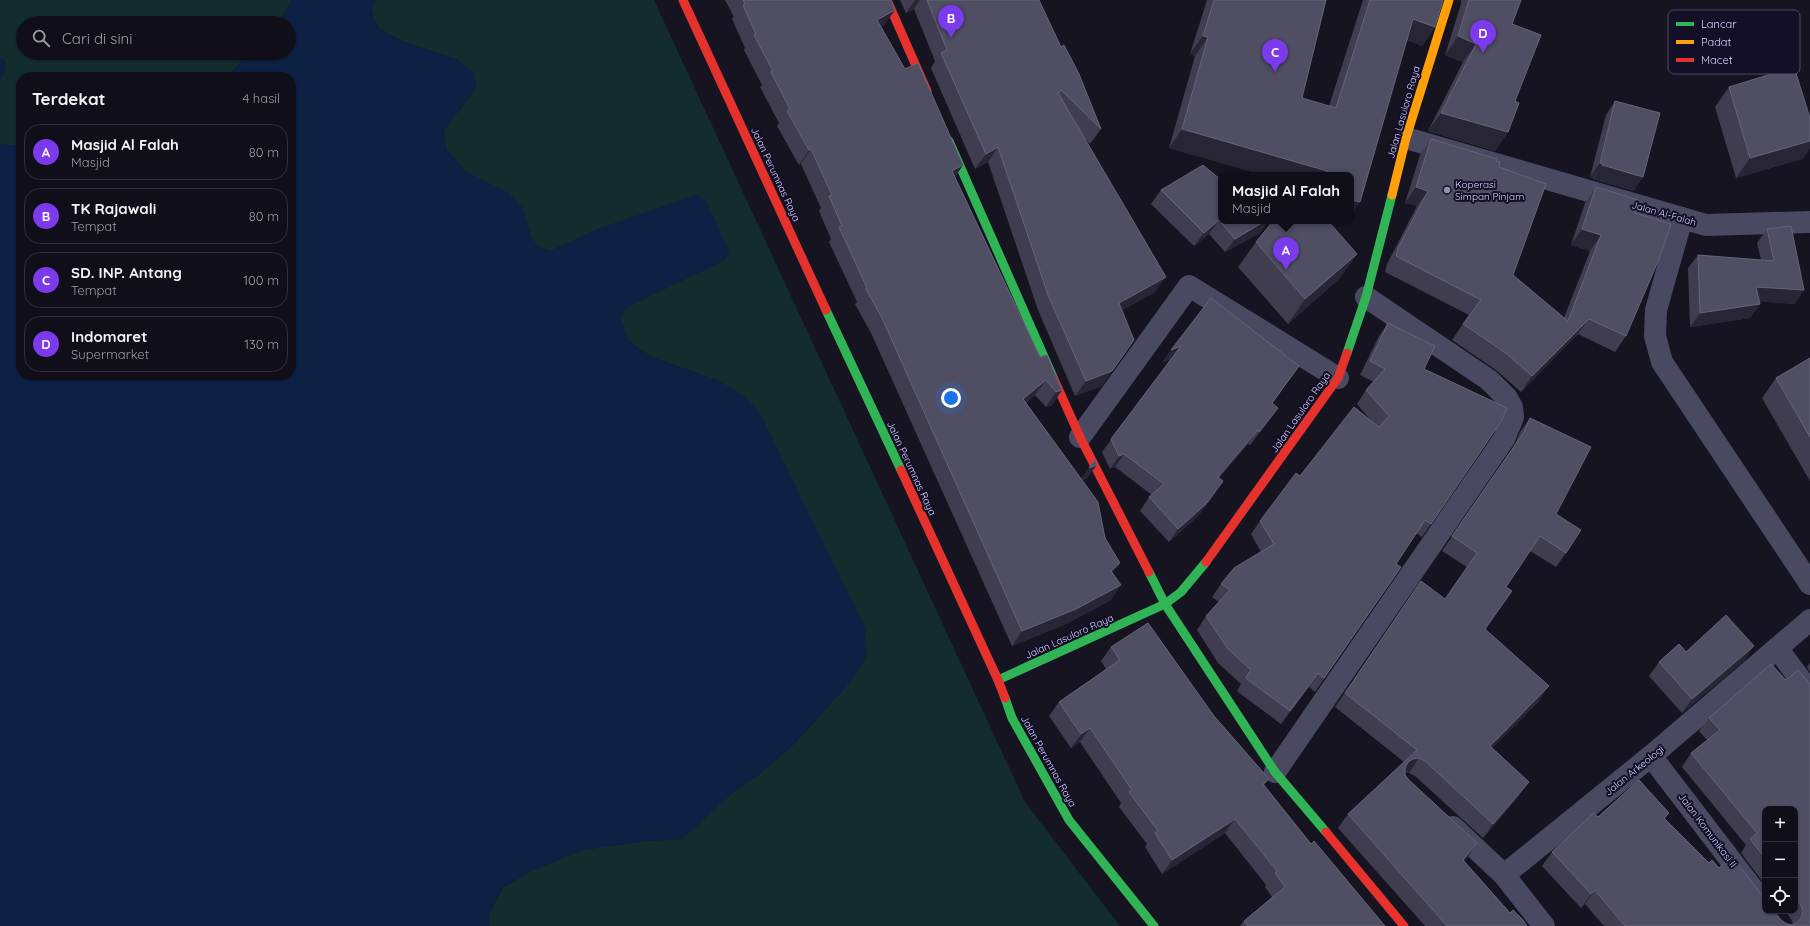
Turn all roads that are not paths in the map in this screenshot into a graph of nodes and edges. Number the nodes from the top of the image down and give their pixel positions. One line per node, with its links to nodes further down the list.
1 (683, 0): 16 (street, Jalan Perumnas Raya)
2 (887, 0): 4 (street)
3 (1448, 0): 6 (street, Jalan Lasuloro Raya)
4 (932, 102)
5 (945, 131): 11 (street)
6 (1406, 138): 7 (street, Jalan Al-Falah); 9 (street, Jalan Lasuloro Raya)
7 (1682, 218): 8 (street, Jalan Al-Falah); 12 (street)
8 (1810, 222)
9 (1366, 297): 10 (street, Jalan Lasuloro Raya); 19 (street)
10 (1338, 378): 11 (street); 13 (street, Jalan Lasuloro Raya)
11 (1080, 437): 13 (street)
12 (1810, 584)
13 (1165, 604): 16 (street, Jalan Lasuloro Raya); 19 (street)
14 (1810, 620): 15 (street, Jalan Arkeologi)
15 (1777, 648): 17 (street); 18 (street, Jalan Arkeologi)
16 (998, 680): 23 (street, Jalan Perumnas Raya)
17 (1810, 692)
18 (1651, 756): 21 (street, Jalan Arkeologi); 22 (street, Jalan Komunikasi II)
19 (1275, 772): 24 (street)
20 (1436, 812): 21 (street)
21 (1504, 876): 25 (street)
22 (1762, 902)
23 (1154, 926)
24 (1404, 926)
25 (1544, 926)

